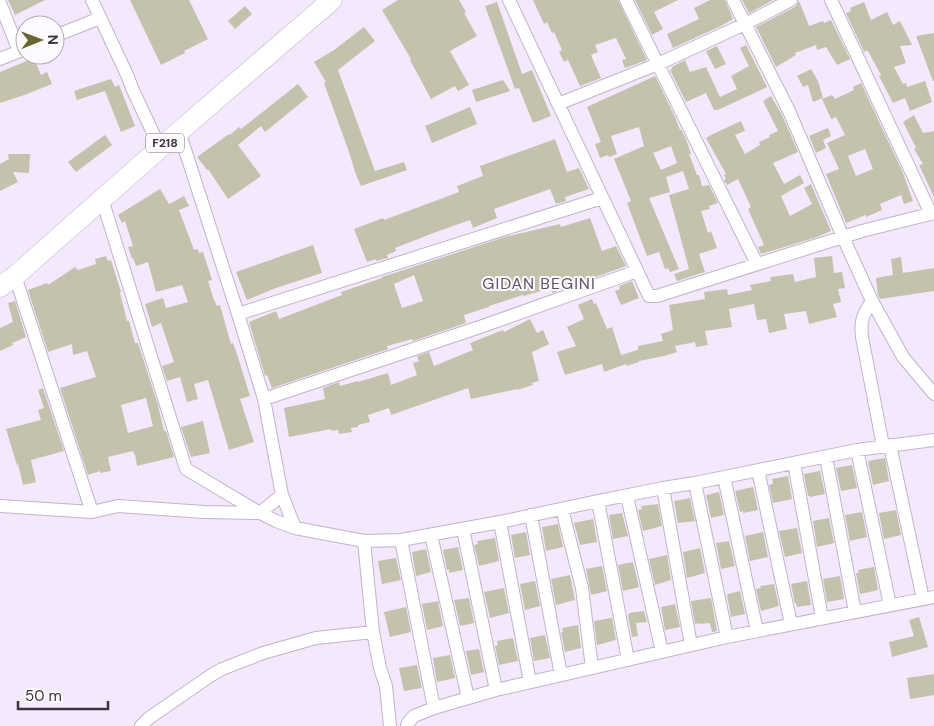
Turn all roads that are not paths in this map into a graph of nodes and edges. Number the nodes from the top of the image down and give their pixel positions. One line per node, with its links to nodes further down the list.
1 (92, 0): 9 (street)
2 (332, 0): 17 (main road, F218)
3 (509, 0): 16 (street)
4 (626, 0): 15 (street)
5 (733, 0): 10 (street)
6 (791, 0): 10 (street)
7 (831, 0): 21 (street)
8 (0, 3): 12 (street)
9 (100, 18): 11 (street); 18 (street)
10 (745, 24): 15 (street); 22 (street)
11 (65, 32)
12 (15, 35)
13 (15, 53): 14 (street)
14 (0, 59)
15 (658, 64): 16 (street); 23 (street)
16 (558, 104): 19 (street)
17 (179, 132): 18 (main road, F218); 27 (street)
18 (160, 148): 20 (main road, F218)
19 (602, 198): 24 (street); 27 (street)
20 (102, 199): 25 (main road, F218); 45 (street)
21 (932, 213): 22 (street)
22 (843, 238): 23 (street); 26 (street)
23 (758, 264): 24 (street)
24 (637, 271): 29 (street)
25 (7, 282): 44 (street)
26 (872, 301): 28 (street); 31 (street)
27 (238, 314): 29 (street)
28 (934, 394)
29 (264, 399): 39 (street)
30 (934, 440): 31 (street)
31 (886, 446): 32 (street); 53 (street)
32 (857, 450): 33 (street); 54 (street)
33 (826, 457): 34 (street); 55 (street)
34 (794, 463): 35 (street); 56 (street)
35 (758, 470): 36 (street); 57 (street)
36 (724, 477): 37 (street); 58 (street)
37 (695, 483): 38 (street); 60 (street)
38 (663, 488): 40 (street); 61 (street)
39 (282, 495): 45 (street); 48 (street)
40 (627, 496): 41 (street); 62 (street)
41 (598, 501): 43 (street); 63 (street)
42 (0, 506): 44 (street)
43 (562, 509): 46 (street); 64 (street)
44 (92, 512): 45 (street)
45 (260, 513): 48 (street)
46 (530, 515): 47 (street); 65 (street)
47 (500, 522): 49 (street); 66 (street)
48 (295, 528): 52 (street)
49 (463, 529): 50 (street); 67 (street)
50 (430, 535): 51 (street); 68 (street)
51 (401, 540): 52 (street); 69 (street)
52 (364, 541): 59 (street)
53 (929, 598): 54 (street)
54 (890, 605): 55 (street)
55 (855, 612): 56 (street)
56 (822, 618): 57 (street)
57 (791, 624): 58 (street)
58 (757, 631): 60 (street)
59 (373, 632): 70 (street); 71 (street)
60 (726, 637): 61 (street)
61 (691, 645): 62 (street)
62 (662, 652): 63 (street)
63 (628, 660): 64 (street)
64 (592, 668): 65 (street)
65 (561, 675): 66 (street)
66 (530, 682): 67 (street)
67 (496, 690): 68 (street)
68 (468, 698): 69 (street)
69 (434, 708): 72 (street)
70 (141, 726)
71 (390, 726)
72 (407, 726)

